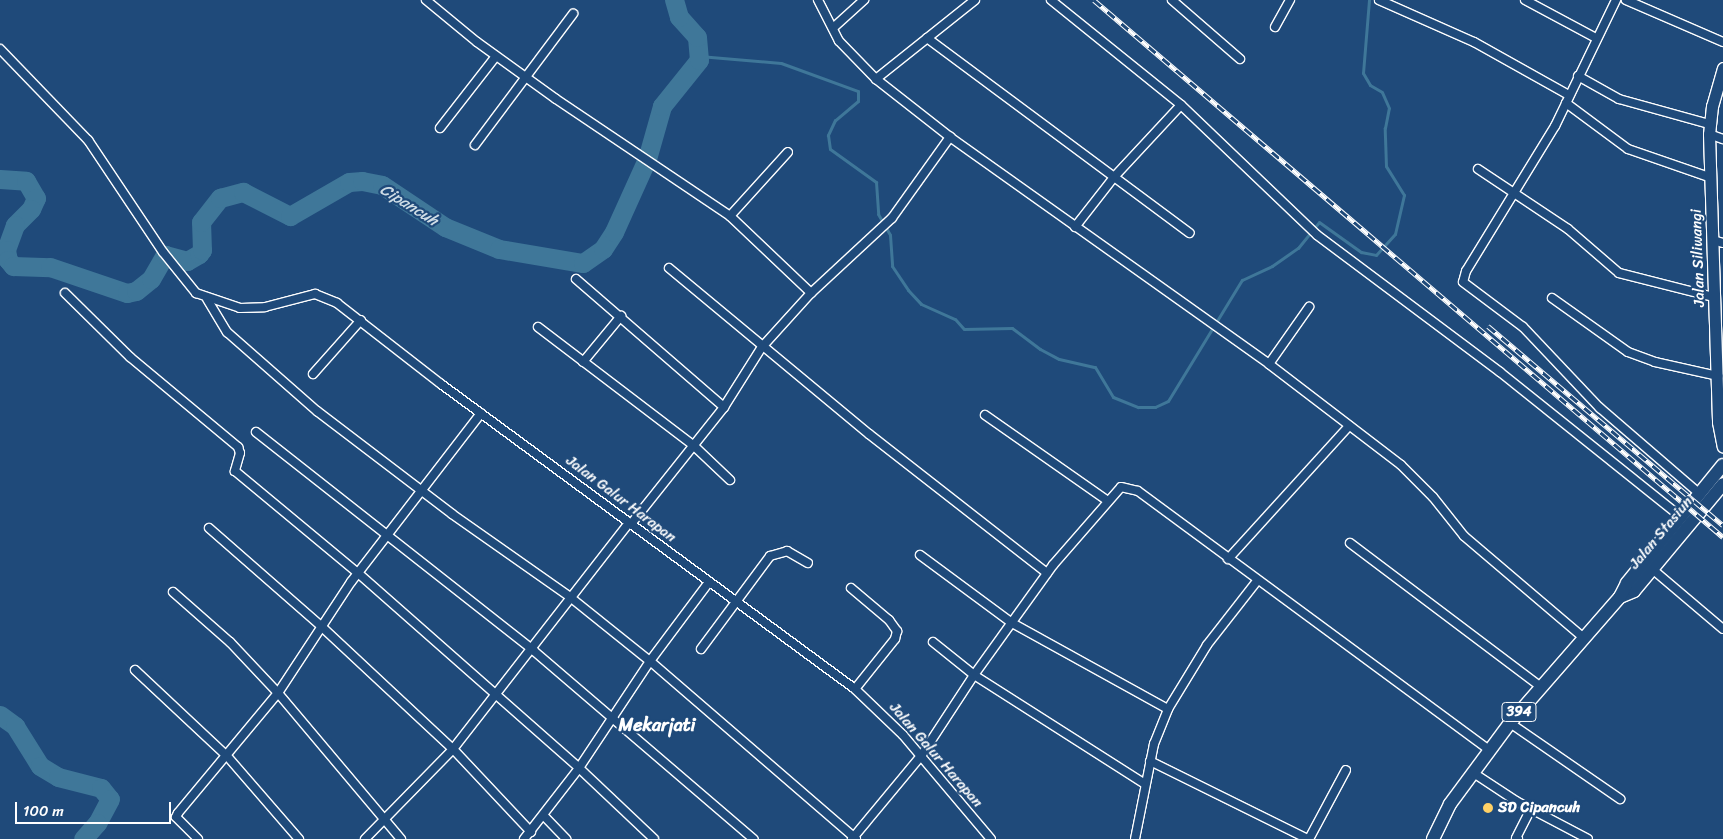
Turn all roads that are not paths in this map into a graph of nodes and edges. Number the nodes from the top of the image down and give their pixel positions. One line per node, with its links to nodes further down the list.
1 (426, 0): 19 (street)
2 (818, 0): 14 (street)
3 (864, 0): 14 (street)
4 (975, 0): 15 (street)
5 (1051, 0): 26 (street)
6 (1172, 0): 20 (street)
7 (1290, 0): 13 (street)
8 (1525, 0): 16 (street)
9 (1616, 0): 16 (street)
10 (1626, 0): 17 (street)
11 (1382, 1): 25 (street)
12 (572, 14): 23 (street)
13 (1275, 27)
14 (833, 28): 24 (street)
15 (927, 38): 24 (street); 34 (street)
16 (1596, 38): 22 (street)
17 (1723, 42)
18 (0, 49): 47 (street, Jalan Galur Harapan)
19 (496, 56): 23 (street); 27 (street)
20 (1240, 59)
21 (1723, 68): 28 (street, Jalan Siliwangi)
22 (1578, 76): 25 (street); 28 (street)
23 (525, 77): 31 (street); 37 (street)
24 (876, 79): 29 (street)
25 (1567, 99): 35 (street); 36 (street)
26 (1181, 105): 34 (street); 70 (street)
27 (440, 128)
28 (1709, 129): 30 (street); 35 (street, Jalan Siliwangi)
29 (950, 137): 38 (street); 44 (street)
30 (1723, 139)
31 (475, 145)
32 (788, 152): 37 (street)
33 (1478, 169): 36 (street)
34 (1114, 177): 38 (street); 39 (street)
35 (1709, 178): 40 (street, Jalan Siliwangi)
36 (1517, 192): 45 (street); 68 (street)
37 (730, 216): 44 (street)
38 (1075, 227): 54 (street)
39 (1190, 233)
40 (1718, 241): 45 (street, Jalan Siliwangi)
41 (668, 268): 52 (street)
42 (576, 279): 49 (street)
43 (65, 293): 79 (street)
44 (811, 293): 52 (street)
45 (1714, 297): 56 (street, Jalan Siliwangi)
46 (1552, 298): 56 (street)
47 (208, 299): 50 (street, Jalan Galur Harapan); 67 (street)
48 (1309, 307): 54 (street)
49 (621, 316): 53 (street); 57 (street)
50 (362, 320): 55 (street); 58 (street, Jalan Galur Harapan)
51 (538, 327): 53 (street)
52 (762, 347): 57 (street); 80 (street)
53 (584, 362): 62 (street)
54 (1269, 364): 60 (street)
55 (313, 374)
56 (1718, 376): 63 (street, Jalan Siliwangi)
57 (724, 407): 62 (street)
58 (481, 413): 67 (street); 71 (street, Jalan Galur Harapan)
59 (985, 414): 69 (street)
60 (1349, 426): 76 (street); 90 (street)
61 (256, 432): 73 (street)
62 (693, 446): 65 (street); 71 (street)
63 (1723, 447)
64 (1723, 465): 68 (main road, 394)
65 (730, 480)
66 (1723, 484): 78 (main road, Jalan Stasiun / 394)
67 (421, 490): 73 (street); 85 (street)
68 (1700, 494): 70 (main road, 394)
69 (1108, 501): 76 (street); 80 (street)
70 (1680, 516): 78 (main road, 394)
71 (630, 523): 82 (street, Jalan Galur Harapan); 85 (street)
72 (209, 528): 88 (street)
73 (388, 534): 79 (street); 92 (street)
74 (1350, 543): 97 (street)
75 (920, 555): 87 (street)
76 (1228, 559): 81 (street)
77 (808, 563): 86 (street)
78 (1648, 565): 89 (street); 90 (main road, 394)
79 (358, 573): 88 (street); 100 (street)
80 (1047, 573): 87 (street)
81 (1256, 580): 101 (street); 105 (street)
82 (709, 582): 86 (street, Jalan Galur Harapan); 94 (street)
83 (851, 588): 98 (street)
84 (173, 592): 99 (street)
85 (570, 597): 92 (street); 94 (street)
86 (736, 601): 93 (street); 98 (street, Jalan Galur Harapan)
87 (1012, 623): 96 (street); 101 (street)
88 (322, 627): 99 (street); 104 (street)
89 (1723, 629)
90 (1584, 638): 97 (main road, 394)
91 (933, 642): 96 (street)
92 (531, 648): 100 (street); 102 (street)
93 (702, 648)
94 (650, 660): 102 (street); 118 (street)
95 (135, 670): 106 (street)
96 (974, 674): 107 (street); 112 (street)
97 (1541, 687): 103 (main road, 394)
98 (856, 689): 107 (street, Jalan Galur Harapan)
99 (278, 693): 106 (street); 116 (street)
100 (495, 696): 104 (street); 109 (street)
101 (1168, 709): 108 (street)
102 (612, 719): 109 (street); 127 (street)
103 (1510, 723): 105 (main road, 394); 113 (street)
104 (453, 749): 116 (street); 117 (street)
105 (1489, 750): 111 (main road, 394)
106 (227, 756): 120 (street); 121 (street)
107 (921, 756): 118 (street); 128 (street, Jalan Galur Harapan)
108 (1150, 761): 112 (street); 129 (street)
109 (579, 768): 115 (street); 126 (street)
110 (1346, 770): 129 (street)
111 (1472, 772): 114 (street); 130 (main road, 394)
112 (1145, 784): 119 (street)
113 (1620, 799)
114 (1531, 809): 131 (street); 132 (street)
115 (544, 816): 117 (street); 125 (street)
116 (385, 822): 122 (street); 123 (street)
117 (531, 832): 124 (street)
118 (854, 838)
119 (1138, 838)
120 (198, 839)
121 (299, 839)
122 (365, 839)
123 (401, 839)
124 (524, 839)
125 (566, 839)
126 (654, 839)
127 (753, 839)
128 (991, 839)
129 (1308, 839)
130 (1433, 839)
131 (1516, 839)
132 (1588, 839)

